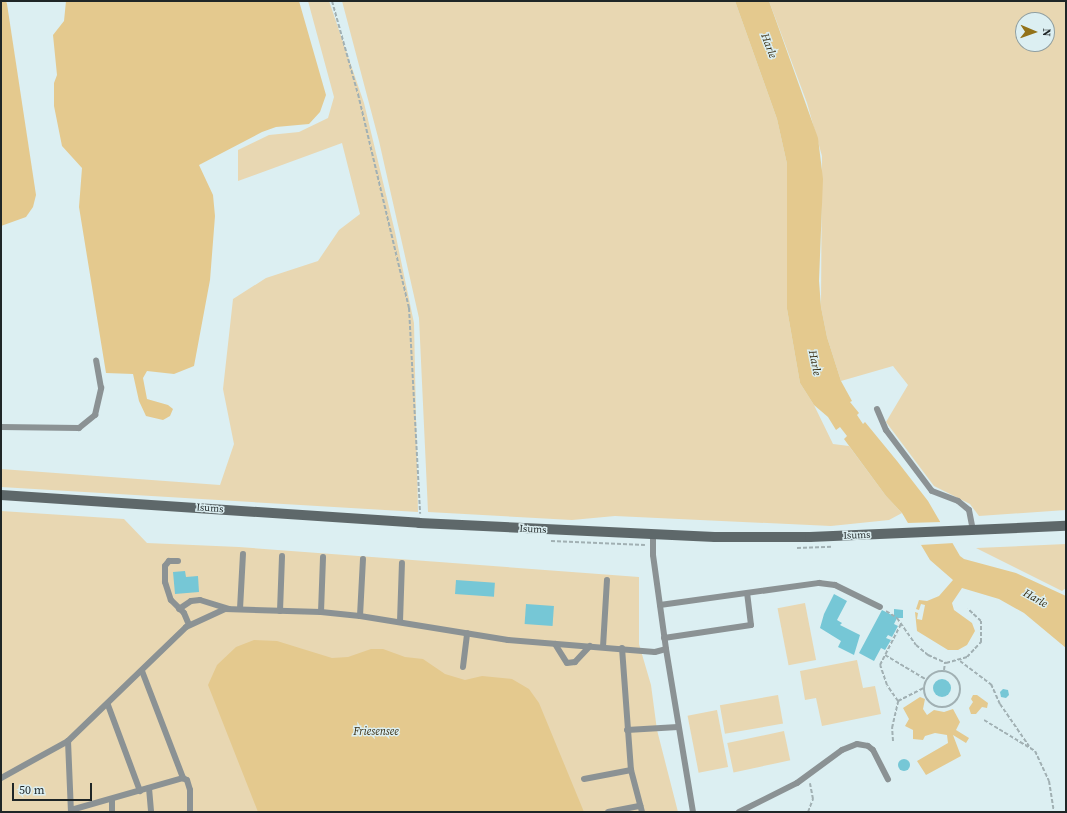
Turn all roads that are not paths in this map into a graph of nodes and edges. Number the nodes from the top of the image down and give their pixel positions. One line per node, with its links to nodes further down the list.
1 (96, 360): 3 (lane)
2 (877, 408): 6 (lane)
3 (1, 427)
4 (1, 495): 7 (main road, Isums)
5 (1066, 526): 6 (main road, Isums)
6 (972, 530): 7 (main road, Isums)
7 (653, 535): 16 (lane)
8 (243, 554): 18 (lane)
9 (282, 556): 21 (lane)
10 (323, 557): 22 (lane)
11 (363, 559): 23 (lane)
12 (178, 560): 19 (lane)
13 (402, 562): 24 (lane)
14 (607, 580): 30 (lane)
15 (746, 594): 16 (lane); 17 (lane); 27 (lane)
16 (660, 605): 27 (lane)
17 (880, 607)
18 (240, 608): 20 (lane); 21 (lane)
19 (179, 609): 20 (lane); 25 (lane)
20 (229, 609): 25 (lane)
21 (280, 611): 22 (lane)
22 (321, 612): 23 (lane)
23 (360, 616): 24 (lane)
24 (400, 622): 26 (lane)
25 (189, 625): 34 (lane)
26 (467, 633): 28 (lane); 33 (lane)
27 (664, 638): 32 (lane)
28 (555, 644): 29 (lane); 29 (lane)
29 (590, 646): 30 (lane)
30 (603, 647): 31 (lane)
31 (622, 648): 32 (lane); 37 (lane)
32 (666, 649): 36 (lane)
33 (463, 667)
34 (142, 671): 35 (lane); 41 (lane)
35 (108, 705): 38 (lane); 45 (lane)
36 (678, 727): 37 (lane); 53 (lane)
37 (627, 730): 39 (lane)
38 (68, 742): 40 (lane); 48 (lane)
39 (631, 770): 42 (lane); 47 (lane)
40 (1, 778)
41 (183, 778): 44 (lane); 51 (lane)
42 (584, 779)
43 (888, 779): 54 (lane)
44 (149, 788): 45 (lane); 50 (lane)
45 (140, 791): 46 (lane)
46 (112, 799): 48 (lane); 49 (lane)
47 (641, 809): 52 (lane)
48 (71, 811)
49 (112, 812)
50 (151, 812)
51 (190, 812)
52 (608, 812)
53 (693, 812)
54 (739, 812)

